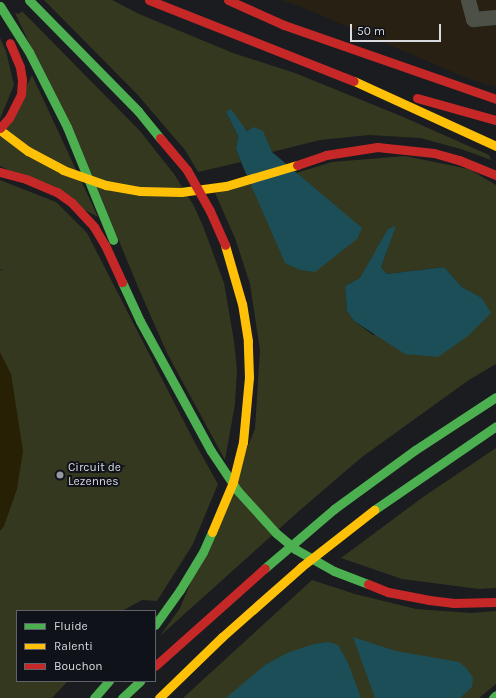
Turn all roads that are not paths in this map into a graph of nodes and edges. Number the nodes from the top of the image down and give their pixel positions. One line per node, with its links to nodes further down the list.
1 (30, 0): 23 (highway)
2 (149, 0): 10 (highway)
3 (228, 0): 9 (highway)
4 (468, 0): 6 (street)
5 (0, 6): 17 (highway)
6 (496, 17)
7 (294, 19): 9 (highway)
8 (7, 38): 13 (highway)
9 (382, 58): 11 (highway)
10 (350, 79): 12 (highway); 14 (highway)
11 (496, 99)
12 (496, 120)
13 (0, 129): 16 (highway)
14 (496, 146)
15 (0, 172): 17 (highway)
16 (496, 175)
17 (165, 366): 22 (highway)
18 (496, 397): 21 (highway)
19 (496, 426): 30 (highway)
20 (429, 429): 21 (highway)
21 (368, 484): 24 (highway)
22 (496, 602)
23 (156, 624)
24 (156, 665)
25 (107, 682): 28 (highway)
26 (139, 682): 29 (highway)
27 (496, 695): 31 (highway)
28 (94, 698)
29 (122, 698)
30 (159, 698)
31 (493, 698)

